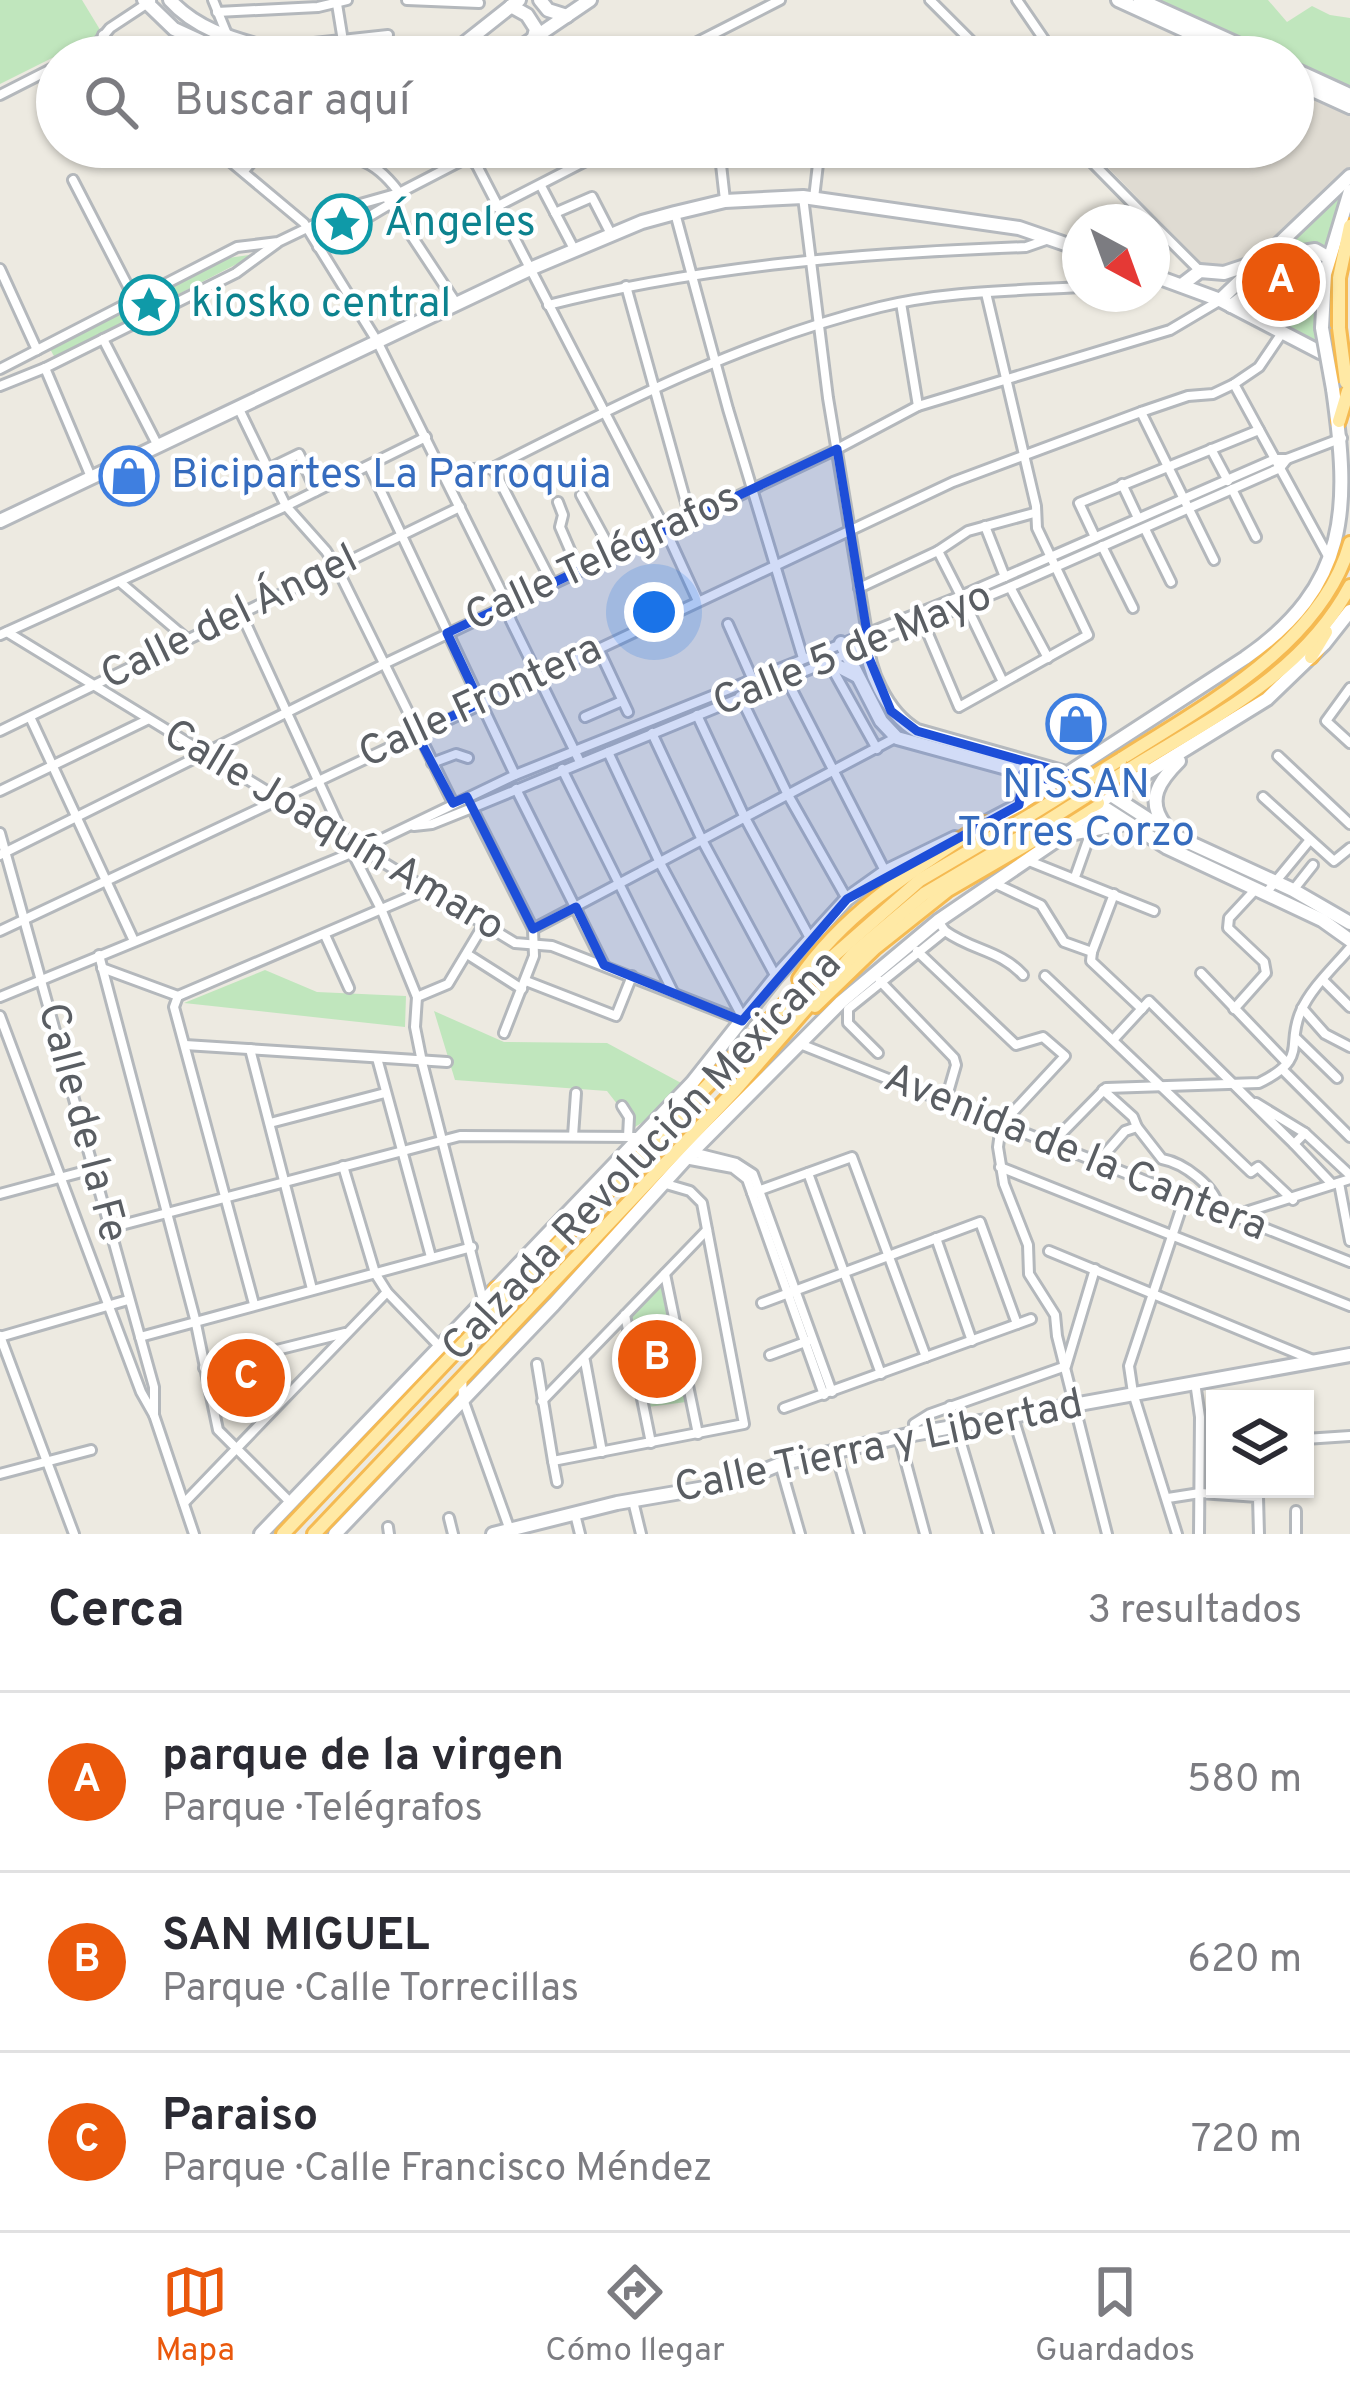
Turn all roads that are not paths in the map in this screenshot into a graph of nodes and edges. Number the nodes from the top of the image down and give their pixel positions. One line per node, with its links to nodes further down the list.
1 (170, 0): 22 (street)
2 (213, 0): 16 (street)
3 (406, 0): 12 (street)
4 (540, 0): 17 (street)
5 (590, 0): 17 (street)
6 (780, 0): 29 (street)
7 (930, 0): 30 (street)
8 (1017, 0): 31 (street)
9 (1118, 0): 32 (street)
10 (1140, 0): 33 (street)
11 (148, 1): 19 (street); 21 (street)
12 (479, 1): 18 (street)
13 (342, 2): 15 (street); 24 (street)
14 (515, 3): 18 (street); 27 (street)
15 (316, 4): 16 (street)
16 (217, 11): 23 (street)
17 (567, 16): 28 (street)
18 (486, 28): 26 (street)
19 (103, 35)
20 (388, 35): 25 (street)
21 (191, 36)
22 (224, 36)
23 (227, 36)
24 (343, 36)
25 (380, 36)
26 (475, 36)
27 (534, 36)
28 (536, 36)
29 (709, 36)
30 (966, 36)
31 (1042, 36)
32 (1197, 36)
33 (1220, 36)
34 (36, 77): 37 (street)
35 (1314, 79): 38 (street)
36 (1314, 91): 39 (street)
37 (0, 95)
38 (1350, 95)
39 (1350, 107)
40 (240, 168): 49 (street)
41 (246, 168): 49 (street)
42 (374, 168): 55 (street)
43 (443, 168): 55 (street)
44 (476, 168): 60 (street)
45 (573, 168): 52 (street)
46 (721, 168): 57 (street)
47 (815, 168): 56 (street)
48 (1098, 168): 59 (street)
49 (244, 171): 64 (street)
50 (1350, 176): 74 (street)
51 (73, 180): 84 (street)
52 (541, 185): 60 (street); 61 (street)
53 (1350, 191): 72 (street)
54 (386, 193): 55 (street); 58 (street); 64 (street)
55 (398, 193): 58 (street)
56 (808, 198): 57 (street); 66 (street); 73 (street)
57 (725, 201): 62 (street)
58 (390, 204): 70 (street); 87 (street)
59 (1134, 204)
60 (496, 207): 76 (street)
61 (555, 213): 65 (street); 71 (street)
62 (674, 213): 65 (street); 78 (street)
63 (1350, 226): 102 (main road, bridge)
64 (308, 229): 68 (street); 70 (street)
65 (611, 234): 71 (street)
66 (1050, 238): 69 (street); 73 (street)
67 (1170, 240): 77 (street)
68 (278, 242): 84 (street); 91 (street)
69 (1062, 242)
70 (318, 247): 92 (street)
71 (574, 250): 76 (street)
72 (1328, 258): 86 (street); 102 (street, bridge)
73 (813, 260): 78 (street); 89 (street)
74 (1261, 260): 77 (street); 86 (street)
75 (0, 268): 93 (street)
76 (530, 268): 87 (street); 88 (street)
77 (1200, 271): 80 (street)
78 (689, 277): 81 (street); 95 (street)
79 (1170, 281): 80 (street)
80 (1183, 284): 86 (street)
81 (626, 286): 88 (street); 101 (street)
82 (1062, 288): 83 (street)
83 (986, 293): 85 (street); 98 (street)
84 (136, 300): 93 (street)
85 (901, 303): 89 (street); 103 (street)
86 (1226, 303): 90 (street); 98 (street, Calle Telégrafos)
87 (456, 304): 92 (street)
88 (548, 305): 105 (street)
89 (820, 324): 95 (street); 111 (street)
90 (1282, 333): 94 (street); 99 (street, Calle Frontera)
91 (103, 339): 96 (street); 110 (street)
92 (377, 341): 104 (street); 108 (street)
93 (37, 350): 96 (street); 97 (street)
94 (1350, 355)
95 (715, 364): 101 (street); 123 (street)
96 (45, 368): 100 (street); 119 (street)
97 (0, 369)
98 (1006, 378): 103 (street, Calle Telégrafos); 113 (street)
99 (1234, 384): 106 (street, Calle Frontera); 107 (street)
100 (0, 386)
101 (654, 390): 105 (street); 132 (street)
102 (1344, 390): 109 (street)
103 (918, 406): 111 (street, Calle Telégrafos)
104 (238, 407): 110 (street); 117 (street)
105 (603, 412): 116 (street); 136 (street)
106 (1141, 412): 113 (street, Calle Frontera); 118 (street)
107 (1259, 430): 112 (street); 114 (street)
108 (426, 437): 115 (street); 120 (street)
109 (1343, 437): 114 (street, Calle 5 de Mayo); 148 (street)
110 (158, 446): 119 (street)
111 (837, 449): 123 (street, Calle Telégrafos); 138 (street)
112 (1211, 449): 118 (street); 122 (street)
113 (1024, 455): 131 (street); 138 (street, Calle Frontera)
114 (1278, 464): 122 (street, Calle 5 de Mayo); 148 (street)
115 (368, 466): 124 (street); 139 (street)
116 (493, 468): 120 (street); 156 (street)
117 (268, 469): 124 (street); 128 (street)
118 (1166, 469): 121 (street); 126 (street)
119 (92, 478): 134 (street)
120 (448, 482): 129 (street)
121 (1122, 484): 133 (street); 140 (street)
122 (1230, 485): 126 (street, Calle 5 de Mayo); 130 (street, Calle 5 de Mayo); 141 (street)
123 (751, 489): 132 (street, Calle Telégrafos); 149 (street)
124 (316, 491): 128 (street)
125 (581, 494): 145 (street)
126 (1182, 500): 130 (street); 133 (street, Calle 5 de Mayo)
127 (558, 502): 152 (street)
128 (286, 506): 151 (street); 153 (street)
129 (460, 507): 139 (street, Calle del Ángel); 162 (street)
130 (1187, 510): 137 (street, Calle 5 de Mayo); 147 (street)
131 (1034, 513): 135 (street); 146 (street)
132 (690, 518): 136 (street, Calle Telégrafos)
133 (1138, 518): 140 (street, Calle 5 de Mayo)
134 (0, 521)
135 (985, 526): 144 (street); 154 (street)
136 (665, 529): 145 (street, Calle Telégrafos); 161 (street)
137 (1145, 529): 143 (street, Calle 5 de Mayo); 155 (street)
138 (850, 530): 149 (street, Calle Frontera); 158 (street)
139 (402, 536): 151 (street, Calle del Ángel); 169 (street)
140 (1095, 537): 146 (street, Calle 5 de Mayo)
141 (1256, 537)
142 (1350, 543): 210 (main road)
143 (1102, 547): 150 (street, Calle 5 de Mayo); 163 (street)
144 (938, 550): 158 (street); 160 (street)
145 (613, 554): 152 (street, Calle Telégrafos)
146 (1050, 557): 150 (street); 154 (street, Calle 5 de Mayo)
147 (1214, 560)
148 (1332, 563): 216 (street, Calzada Revolución Mexicana)
149 (773, 565): 161 (street, Calle Frontera); 177 (street)
150 (1055, 567): 154 (street, Calle 5 de Mayo); 178 (street)
151 (337, 568): 166 (street, Calle del Ángel); 179 (street)
152 (579, 571): 156 (street, Calle Telégrafos)
153 (119, 582): 170 (street); 171 (street)
154 (1007, 582): 160 (street, Calle 5 de Mayo); 178 (street)
155 (1171, 582)
156 (552, 583): 162 (street, Calle Telégrafos)
157 (1350, 586): 164 (main road)
158 (859, 588): 172 (street)
159 (912, 597): 165 (street)
160 (963, 600): 165 (street, Calle 5 de Mayo); 167 (street, Calle 5 de Mayo); 184 (street)
161 (698, 601): 173 (street, Calle Frontera)
162 (506, 605): 169 (street, Calle Telégrafos); 180 (street)
163 (1133, 608)
164 (1344, 609): 176 (main road); 210 (main road)
165 (919, 612): 172 (street, Calle 5 de Mayo)
166 (241, 613): 171 (street, Calle del Ángel); 190 (street)
167 (923, 622): 172 (street, Calle 5 de Mayo); 184 (street)
168 (728, 624): 182 (street)
169 (447, 633): 179 (street, Calle Telégrafos); 189 (street)
170 (4, 634): 185 (street, Calle Joaquín Amaro)
171 (187, 639): 185 (street, Calle del Ángel)
172 (867, 639): 174 (street, Calle 5 de Mayo); 216 (street)
173 (598, 648): 180 (street, Calle Frontera); 188 (street)
174 (843, 648): 175 (street, Calle 5 de Mayo); 181 (street)
175 (825, 656): 177 (street, Calle 5 de Mayo); 181 (street); 183 (street, Calle 5 de Mayo); 202 (street)
176 (1311, 657): 201 (street, Calzada Revolución Mexicana)
177 (803, 658): 182 (street, Calle 5 de Mayo)
178 (1048, 658): 184 (street)
179 (384, 664): 190 (street, Calle Telégrafos); 198 (street)
180 (537, 676): 189 (street, Calle Frontera); 203 (street)
181 (857, 676): 199 (street)
182 (752, 678): 203 (street, Calle 5 de Mayo)
183 (786, 678): 187 (street, Calle 5 de Mayo); 214 (street)
184 (1004, 682)
185 (93, 685): 193 (street, Calle del Ángel); 195 (street, Calle Joaquín Amaro)
186 (1350, 688): 200 (street)
187 (740, 697): 192 (street, Calle 5 de Mayo); 220 (street)
188 (622, 701): 191 (street); 194 (street)
189 (480, 703): 198 (street, Calle Frontera); 215 (street)
190 (287, 712): 205 (street, Calle Telégrafos); 217 (street)
191 (628, 712)
192 (697, 715): 197 (street, Calle 5 de Mayo); 227 (street)
193 (30, 717): 196 (street, Calle del Ángel); 211 (street)
194 (585, 717)
195 (147, 721): 205 (street, Calle Joaquín Amaro); 211 (street)
196 (0, 731)
197 (652, 733): 204 (street, Calle 5 de Mayo); 238 (street)
198 (416, 734): 209 (street); 217 (street, Calle Frontera)
199 (897, 738): 202 (street); 213 (street)
200 (1350, 743)
201 (1195, 745): 223 (street, Calzada Revolución Mexicana); 237 (street)
202 (877, 748): 214 (street)
203 (574, 750): 208 (street); 215 (street, Calle 5 de Mayo)
204 (608, 752): 208 (street, Calle 5 de Mayo); 245 (street)
205 (204, 756): 222 (street, Calle Joaquín Amaro); 228 (street, Calle Telégrafos)
206 (1278, 756): 232 (street)
207 (468, 758): 209 (street)
208 (580, 762): 212 (street, Calle 5 de Mayo)
209 (432, 763): 224 (street)
210 (1126, 764): 229 (main road, bridge)
211 (52, 765): 219 (street); 228 (street)
212 (562, 769): 218 (street, Calle 5 de Mayo); 250 (street)
213 (1009, 769): 216 (street); 225 (street)
214 (833, 772): 220 (street); 247 (street)
215 (515, 775): 224 (street, Calle 5 de Mayo)
216 (1059, 777): 223 (street); 225 (street, Calzada Revolución Mexicana)
217 (317, 780): 222 (street, Calle Frontera); 239 (street)
218 (516, 789): 226 (street, Calle 5 de Mayo); 257 (street)
219 (0, 790)
220 (788, 795): 227 (street); 256 (street)
221 (1262, 797): 240 (street)
222 (277, 799): 239 (street, Calle Joaquín Amaro); 249 (street, Calle Frontera)
223 (1104, 799): 231 (street); 236 (street, Calzada Revolución Mexicana); 237 (street); 299 (main road)
224 (453, 803): 233 (street, Calle 5 de Mayo)
225 (1019, 805): 230 (street, Calzada Revolución Mexicana)
226 (472, 808): 233 (street, Calle 5 de Mayo); 264 (street)
227 (745, 817): 238 (street); 267 (street)
228 (77, 818): 243 (street, Calle Telégrafos); 249 (street)
229 (1036, 820): 292 (main road, Calzada Revolución Mexicana); 299 (main road, Calzada Revolución Mexicana)
230 (985, 823): 247 (street, Calzada Revolución Mexicana); 292 (main road)
231 (1128, 823): 234 (street); 252 (street)
232 (1350, 824)
233 (412, 826): 241 (street, Calle 5 de Mayo)
234 (1092, 828): 236 (street); 248 (street)
235 (0, 833): 243 (street, Calle de la Fe)
236 (1064, 835): 244 (street, Calzada Revolución Mexicana)
237 (1173, 835): 252 (street)
238 (702, 839): 245 (street); 281 (street)
239 (346, 840): 241 (street)
240 (1309, 841): 242 (street); 252 (street)
241 (357, 851): 253 (street, Calle Joaquín Amaro); 258 (street); 268 (street, Calle 5 de Mayo)
242 (1348, 853)
243 (3, 854): 260 (street, Calle de la Fe)
244 (1029, 861): 248 (street); 251 (street, Calzada Revolución Mexicana)
245 (660, 862): 250 (street); 297 (street)
246 (1313, 866): 254 (street)
247 (885, 872): 256 (street, Calzada Revolución Mexicana)
248 (1075, 878): 255 (street)
249 (107, 881): 260 (street, Calle Frontera); 268 (street)
250 (618, 884): 257 (street); 287 (street)
251 (996, 884): 263 (street, Calzada Revolución Mexicana); 272 (street)
252 (1265, 888): 254 (street); 270 (street); 295 (street)
253 (427, 890): 258 (street); 262 (street, Calle Joaquín Amaro)
254 (1293, 890): 261 (street)
255 (1114, 894): 259 (street); 272 (street)
256 (847, 899): 267 (street, Calzada Revolución Mexicana)
257 (575, 907): 264 (street); 275 (street)
258 (382, 911): 266 (street); 290 (street)
259 (1154, 911)
260 (25, 918): 265 (street, Calle Frontera); 282 (street, Calle de la Fe)
261 (1350, 923)
262 (484, 925): 269 (street, Calle Joaquín Amaro); 273 (street)
263 (941, 926): 271 (street); 278 (street); 303 (street, Calzada Revolución Mexicana)
264 (533, 929): 269 (street)
265 (0, 931)
266 (325, 935): 286 (street); 288 (street)
267 (810, 939): 281 (street, Calzada Revolución Mexicana)
268 (134, 941): 274 (street, Calle 5 de Mayo)
269 (535, 944): 275 (street, Calle Joaquín Amaro); 285 (street)
270 (1350, 944): 283 (street)
271 (917, 951): 284 (street); 324 (street)
272 (1092, 952): 291 (street)
273 (467, 954): 285 (street); 290 (street)
274 (99, 956): 276 (street); 282 (street, Calle 5 de Mayo)
275 (604, 965): 279 (street, Calle Joaquín Amaro)
276 (102, 968): 288 (street); 351 (street)
277 (1201, 973): 295 (street)
278 (1023, 975)
279 (632, 976): 285 (street); 287 (street, Calle Joaquín Amaro)
280 (1045, 976): 300 (street)
281 (776, 977): 297 (street, Calzada Revolución Mexicana)
282 (42, 979): 289 (street, Calle 5 de Mayo); 338 (street, Calle de la Fe)
283 (1323, 980): 293 (street); 294 (street)
284 (880, 981): 306 (street); 320 (street)
285 (524, 985): 298 (street)
286 (349, 988)
287 (674, 992): 297 (street, Calle Joaquín Amaro)
288 (178, 996): 302 (street)
289 (0, 997)
290 (417, 997): 310 (street)
291 (1145, 1005): 300 (street); 314 (street)
292 (782, 1006): 316 (main road, Calzada Revolución Mexicana)
293 (1350, 1006)
294 (1302, 1008): 301 (street); 304 (street)
295 (1234, 1009): 312 (street)
296 (0, 1016): 308 (street)
297 (743, 1020): 316 (street, Calzada Revolución Mexicana)
298 (504, 1033)
299 (779, 1039): 334 (main road, Calzada Revolución Mexicana)
300 (1113, 1040): 315 (street)
301 (1297, 1040): 312 (street); 313 (street)
302 (184, 1045): 305 (street); 347 (street)
303 (800, 1045): 320 (street, Avenida de la Cantera); 334 (street, Calzada Revolución Mexicana)
304 (1350, 1048)
305 (250, 1049): 309 (street); 323 (street)
306 (878, 1053)
307 (0, 1054): 308 (street)
308 (15, 1054): 341 (street)
309 (376, 1058): 310 (street); 318 (street)
310 (422, 1062): 311 (street); 330 (street)
311 (447, 1062)
312 (1285, 1066): 314 (street); 329 (street)
313 (1337, 1078)
314 (1236, 1084): 315 (street); 321 (street)
315 (1160, 1085): 317 (street); 349 (street)
316 (696, 1087): 328 (street, Calzada Revolución Mexicana); 367 (main road, Calzada Revolución Mexicana)
317 (1103, 1090): 325 (street); 332 (street)
318 (385, 1093): 323 (street); 333 (street)
319 (576, 1093): 327 (street)
320 (945, 1103): 324 (street, Avenida de la Cantera)
321 (1256, 1103): 326 (street); 331 (street)
322 (622, 1106): 328 (street)
323 (270, 1123): 342 (street)
324 (1001, 1125): 332 (street, Avenida de la Cantera); 337 (street)
325 (1136, 1127): 335 (street); 350 (street)
326 (1305, 1132): 331 (street); 340 (street)
327 (573, 1136): 328 (street); 330 (street)
328 (634, 1137): 369 (street, Calzada Revolución Mexicana)
329 (1350, 1137)
330 (443, 1139): 333 (street); 358 (street)
331 (1294, 1144): 343 (street)
332 (1051, 1145): 335 (street, Avenida de la Cantera)
333 (401, 1150): 336 (street); 361 (street)
334 (682, 1153): 344 (street, Calzada Revolución Mexicana); 345 (street); 398 (main road, Calzada Revolución Mexicana)
335 (1096, 1164): 348 (street, Avenida de la Cantera)
336 (343, 1166): 342 (street); 366 (street)
337 (1000, 1167): 355 (street); 395 (street)
338 (93, 1169): 341 (street); 353 (street, Calle de la Fe)
339 (808, 1173): 345 (street); 360 (street); 364 (street)
340 (1350, 1177): 343 (street)
341 (61, 1178): 346 (street); 377 (street)
342 (285, 1181): 347 (street); 368 (street)
343 (1336, 1183): 349 (street); 357 (street)
344 (666, 1184): 354 (street); 402 (street, Calzada Revolución Mexicana)
345 (757, 1192): 371 (street)
346 (0, 1194)
347 (226, 1197): 351 (street); 376 (street)
348 (1185, 1197): 350 (street, Avenida de la Cantera); 355 (street)
349 (1293, 1200): 352 (street)
350 (1219, 1210): 352 (street, Avenida de la Cantera)
351 (166, 1214): 353 (street); 380 (street)
352 (1233, 1216): 362 (street, Avenida de la Cantera)
353 (110, 1228): 373 (street, Calle de la Fe)
354 (708, 1229): 365 (street); 411 (street)
355 (1171, 1232): 372 (street); 378 (street)
356 (936, 1238): 360 (street); 382 (street); 387 (street)
357 (1350, 1241)
358 (472, 1246): 361 (street); 374 (street)
359 (1049, 1251): 363 (street)
360 (890, 1255): 364 (street); 391 (street)
361 (431, 1257): 366 (street)
362 (1350, 1262)
363 (1096, 1269): 372 (street); 395 (street)
364 (844, 1272): 371 (street); 397 (street)
365 (664, 1273): 379 (street); 411 (street)
366 (375, 1274): 368 (street); 370 (street)
367 (526, 1278): 369 (main road); 439 (main road, Calzada Revolución Mexicana)
368 (312, 1289): 376 (street)
369 (496, 1289): 374 (street, Calzada Revolución Mexicana)
370 (387, 1292): 383 (street); 388 (street)
371 (792, 1292): 375 (street); 386 (street)
372 (1151, 1292): 393 (street); 401 (street)
373 (128, 1300): 377 (street); 385 (street, Calle de la Fe)
374 (483, 1302): 388 (street, Calzada Revolución Mexicana)
375 (762, 1303)
376 (254, 1304): 380 (street)
377 (108, 1306): 384 (street); 407 (street)
378 (1350, 1306)
379 (625, 1316): 392 (street); 415 (street)
380 (195, 1319): 385 (street); 396 (street)
381 (1031, 1319): 382 (street)
382 (1017, 1324): 387 (street)
383 (347, 1333): 396 (street); 417 (street)
384 (0, 1336): 423 (street)
385 (140, 1337): 407 (street, Calle de la Fe)
386 (809, 1341): 389 (street); 400 (street)
387 (972, 1341): 391 (street)
388 (440, 1347): 431 (street, Calzada Revolución Mexicana)
389 (770, 1355)
390 (1350, 1355): 393 (street, Calle Tierra y Libertad)
391 (926, 1357): 397 (street)
392 (585, 1359): 403 (street); 420 (street)
393 (1316, 1361): 399 (street, Calle Tierra y Libertad)
394 (536, 1364): 403 (street)
395 (1066, 1366): 404 (street); 405 (street)
396 (204, 1368): 417 (street)
397 (881, 1375): 400 (street)
398 (463, 1376): 402 (street); 440 (main road, Calzada Revolución Mexicana)
399 (1195, 1382): 401 (street, Calle Tierra y Libertad); 418 (street)
400 (828, 1393): 406 (street)
401 (1133, 1393): 404 (street, Calle Tierra y Libertad); 428 (street)
402 (463, 1399): 435 (street); 441 (street, Calzada Revolución Mexicana)
403 (542, 1401): 422 (street)
404 (1073, 1404): 408 (street, Calle Tierra y Libertad); 451 (street)
405 (950, 1406): 409 (street); 410 (street)
406 (784, 1408)
407 (154, 1415): 430 (street)
408 (1012, 1415): 409 (street, Calle Tierra y Libertad); 450 (street)
409 (956, 1426): 410 (street, Calle Tierra y Libertad); 449 (street)
410 (916, 1433): 413 (street, Calle Tierra y Libertad)
411 (698, 1434): 415 (street)
412 (1350, 1436): 414 (street)
413 (899, 1437): 421 (street, Calle Tierra y Libertad); 448 (street)
414 (1314, 1438)
415 (650, 1443): 420 (street)
416 (91, 1450): 423 (street)
417 (235, 1450): 430 (street); 431 (street)
418 (1198, 1450): 419 (street); 427 (street)
419 (1206, 1450)
420 (602, 1452): 422 (street)
421 (836, 1453): 424 (street, Calle Tierra y Libertad); 447 (street)
422 (553, 1461): 426 (street)
423 (47, 1462): 425 (street); 436 (street)
424 (780, 1464): 429 (street, Calle Tierra y Libertad); 446 (street)
425 (0, 1474)
426 (557, 1482)
427 (1200, 1492): 428 (street); 453 (street); 454 (street)
428 (1168, 1498): 452 (street)
429 (633, 1501): 433 (street, Calle Tierra y Libertad); 445 (street)
430 (184, 1503): 437 (street)
431 (291, 1504): 438 (street, Calzada Revolución Mexicana)
432 (1296, 1511): 455 (street)
433 (575, 1514): 435 (street, Calle Tierra y Libertad); 444 (street)
434 (449, 1518): 442 (street)
435 (511, 1532): 443 (street, Calle Tierra y Libertad)
436 (74, 1534)
437 (194, 1534)
438 (261, 1534)
439 (283, 1534)
440 (314, 1534)
441 (335, 1534)
442 (453, 1534)
443 (493, 1534)
444 (580, 1534)
445 (641, 1534)
446 (800, 1534)
447 (859, 1534)
448 (925, 1534)
449 (988, 1534)
450 (1048, 1534)
451 (1107, 1534)
452 (1177, 1534)
453 (1198, 1534)
454 (1259, 1534)
455 (1296, 1534)

